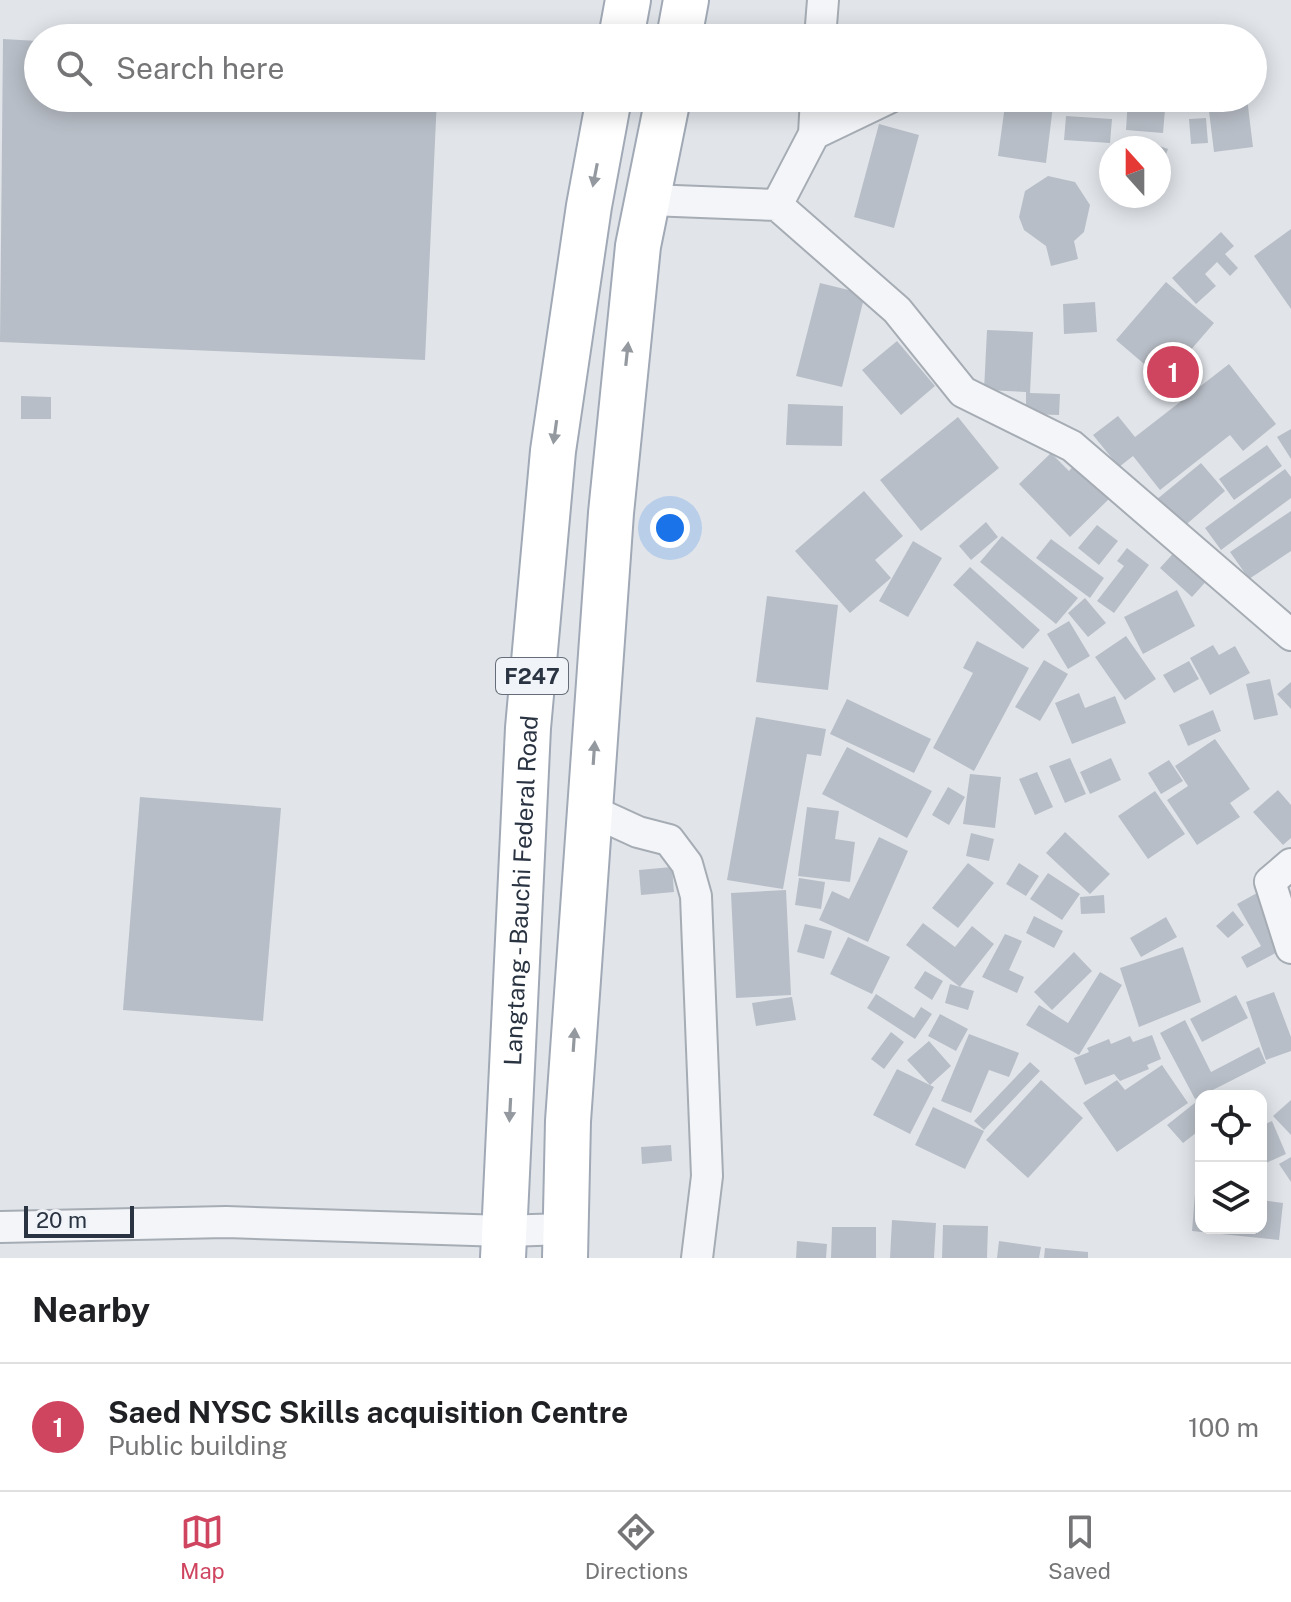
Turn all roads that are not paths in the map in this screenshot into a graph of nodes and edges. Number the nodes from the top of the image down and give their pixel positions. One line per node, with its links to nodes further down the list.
1 (628, 0): 4 (main road)
2 (686, 0): 5 (main road)
3 (823, 0): 6 (street)
4 (624, 24)
5 (682, 24)
6 (821, 24)
7 (606, 112): 20 (main road, Langtang - Bauchi Federal Road / F247, one-way to 20)
8 (666, 112): 12 (main road, F247)
9 (815, 112): 11 (street)
10 (860, 112): 11 (street)
11 (814, 134): 13 (street)
12 (650, 200): 13 (street); 15 (main road, F247, one-way to 12)
13 (777, 205): 14 (street)
14 (1291, 635)
15 (590, 810): 19 (main road, F247, one-way to 15); 21 (street)
16 (1291, 864): 17 (street)
17 (1291, 948)
18 (0, 1227): 20 (street)
19 (565, 1244): 20 (street)
20 (504, 1245)
21 (697, 1258)

